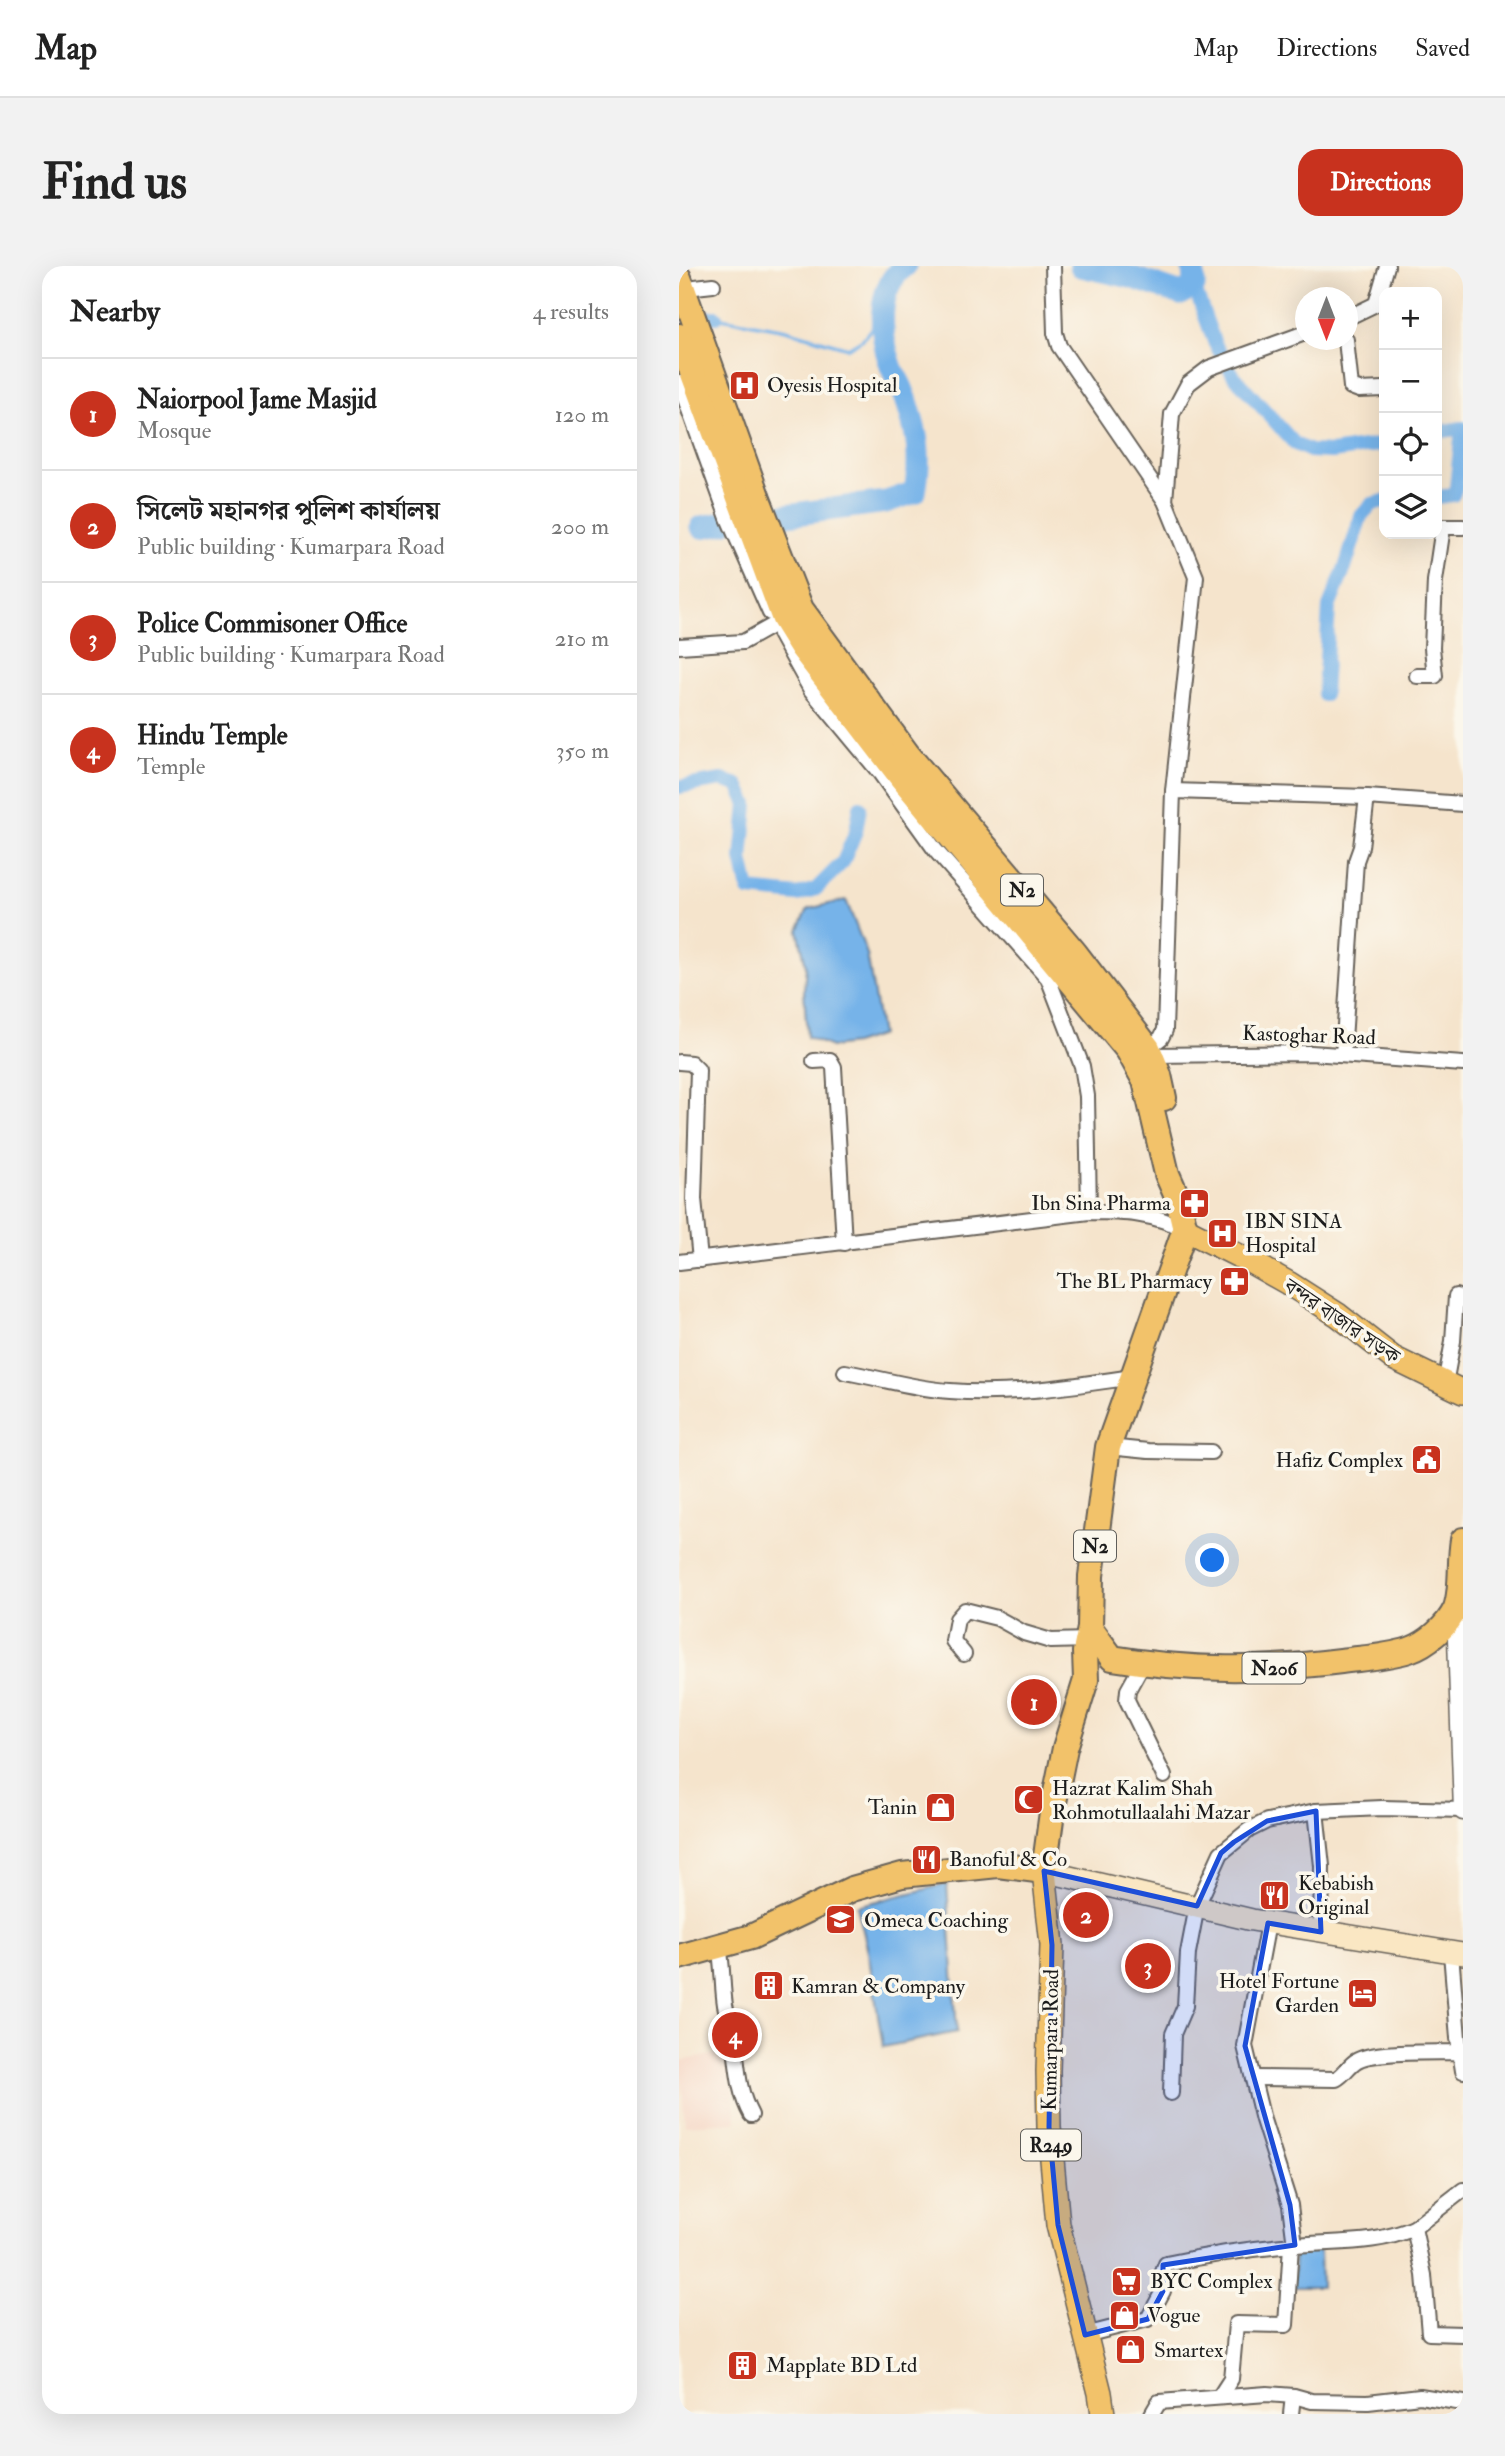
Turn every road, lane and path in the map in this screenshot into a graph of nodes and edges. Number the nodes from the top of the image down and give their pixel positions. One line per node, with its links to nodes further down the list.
1 (1053, 266): 11 (street)
2 (1387, 266): 5 (street)
3 (687, 283): 4 (street); 13 (highway, N2)
4 (713, 285)
5 (1358, 313)
6 (679, 336): 13 (highway, N2)
7 (1295, 336): 11 (street)
8 (1347, 350): 10 (street)
9 (679, 382): 13 (street)
10 (1379, 389)
11 (1165, 501): 16 (street)
12 (1463, 527): 15 (street)
13 (787, 617): 14 (street); 19 (highway, N2); 24 (highway, N2); 25 (street)
14 (679, 646)
15 (1417, 676)
16 (1173, 791): 17 (street); 19 (street)
17 (1367, 797): 18 (street); 20 (street)
18 (1463, 804)
19 (1151, 1052): 20 (street, Kastoghar Road); 24 (highway, N2)
20 (1343, 1055): 23 (street, Kastoghar Road)
21 (814, 1060): 27 (street)
22 (679, 1062): 28 (street)
23 (1463, 1064)
24 (1178, 1199): 26 (highway, N2)
25 (1089, 1212): 26 (street); 27 (street)
26 (1185, 1229): 32 (highway, N2); 33 (main road, বন্দর বাজার সড়ক)
27 (844, 1243): 28 (street)
28 (700, 1259): 29 (street)
29 (679, 1262)
30 (1456, 1296): 33 (street)
31 (845, 1372): 32 (street)
32 (1132, 1377): 34 (highway, N2)
33 (1454, 1388)
34 (1108, 1447): 35 (street); 39 (highway, N2)
35 (1211, 1452)
36 (1463, 1540): 37 (highway, N206)
37 (1462, 1576): 38 (highway, N206)
38 (1456, 1609): 42 (highway, N206); 45 (street)
39 (1089, 1634): 40 (street); 41 (highway); 43 (highway, N2)
40 (964, 1654)
41 (1112, 1658): 42 (highway, N206); 43 (highway)
42 (1143, 1663): 44 (street)
43 (1086, 1680): 47 (highway, N2)
44 (1164, 1776)
45 (1463, 1810): 46 (street)
46 (1316, 1811): 48 (street); 50 (street)
47 (1044, 1871): 48 (main road); 51 (highway); 63 (main road, Kumarpara Road / R249)
48 (1197, 1906): 49 (main road); 57 (street)
49 (1268, 1923): 50 (main road); 56 (street)
50 (1321, 1932): 52 (main road)
51 (719, 1946): 53 (highway); 58 (street)
52 (1457, 1953): 54 (street)
53 (679, 1957)
54 (1460, 2052): 55 (street); 56 (street)
55 (1463, 2071)
56 (1253, 2078): 61 (street)
57 (1171, 2092)
58 (751, 2115)
59 (1463, 2190): 60 (street)
60 (1413, 2228): 61 (street); 62 (street)
61 (1293, 2245): 63 (street); 64 (street)
62 (1463, 2334)
63 (1085, 2335): 67 (main road, Kumarpara Road / R249)
64 (1220, 2396): 65 (street); 68 (street)
65 (1293, 2396): 66 (street); 69 (street)
66 (1463, 2403)
67 (1103, 2414)
68 (1152, 2414)
69 (1291, 2414)

